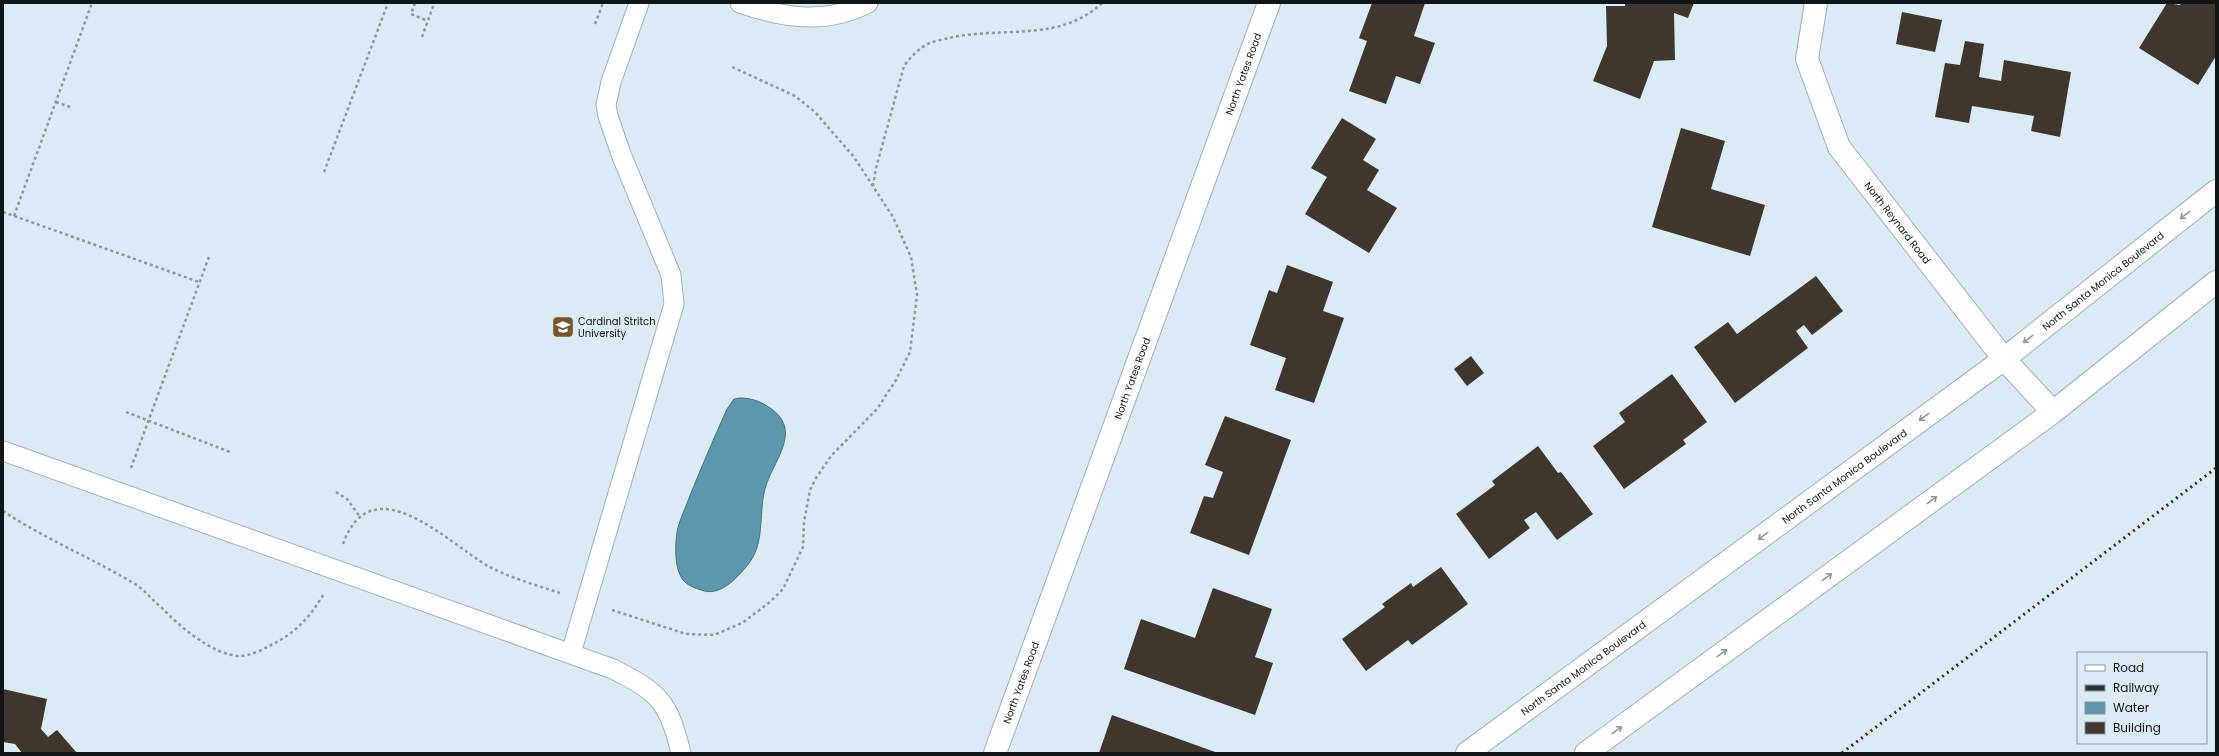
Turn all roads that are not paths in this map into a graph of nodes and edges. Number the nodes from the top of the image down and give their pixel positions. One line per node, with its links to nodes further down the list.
1 (639, 3): 11 (lane)
2 (740, 3): 3 (lane)
3 (868, 3)
4 (1269, 3): 13 (street, North Yates Road)
5 (1816, 3): 8 (street, North Reynard Road)
6 (2216, 191): 8 (street, North Santa Monica Boulevard, one-way to 8)
7 (2216, 282): 9 (street)
8 (2004, 359): 9 (street, North Reynard Road); 14 (street, North Santa Monica Boulevard, one-way to 14)
9 (2053, 412): 15 (street, one-way to 9)
10 (3, 451): 11 (lane)
11 (571, 653): 12 (lane)
12 (682, 753)
13 (995, 753)
14 (1467, 753)
15 (1586, 753)

